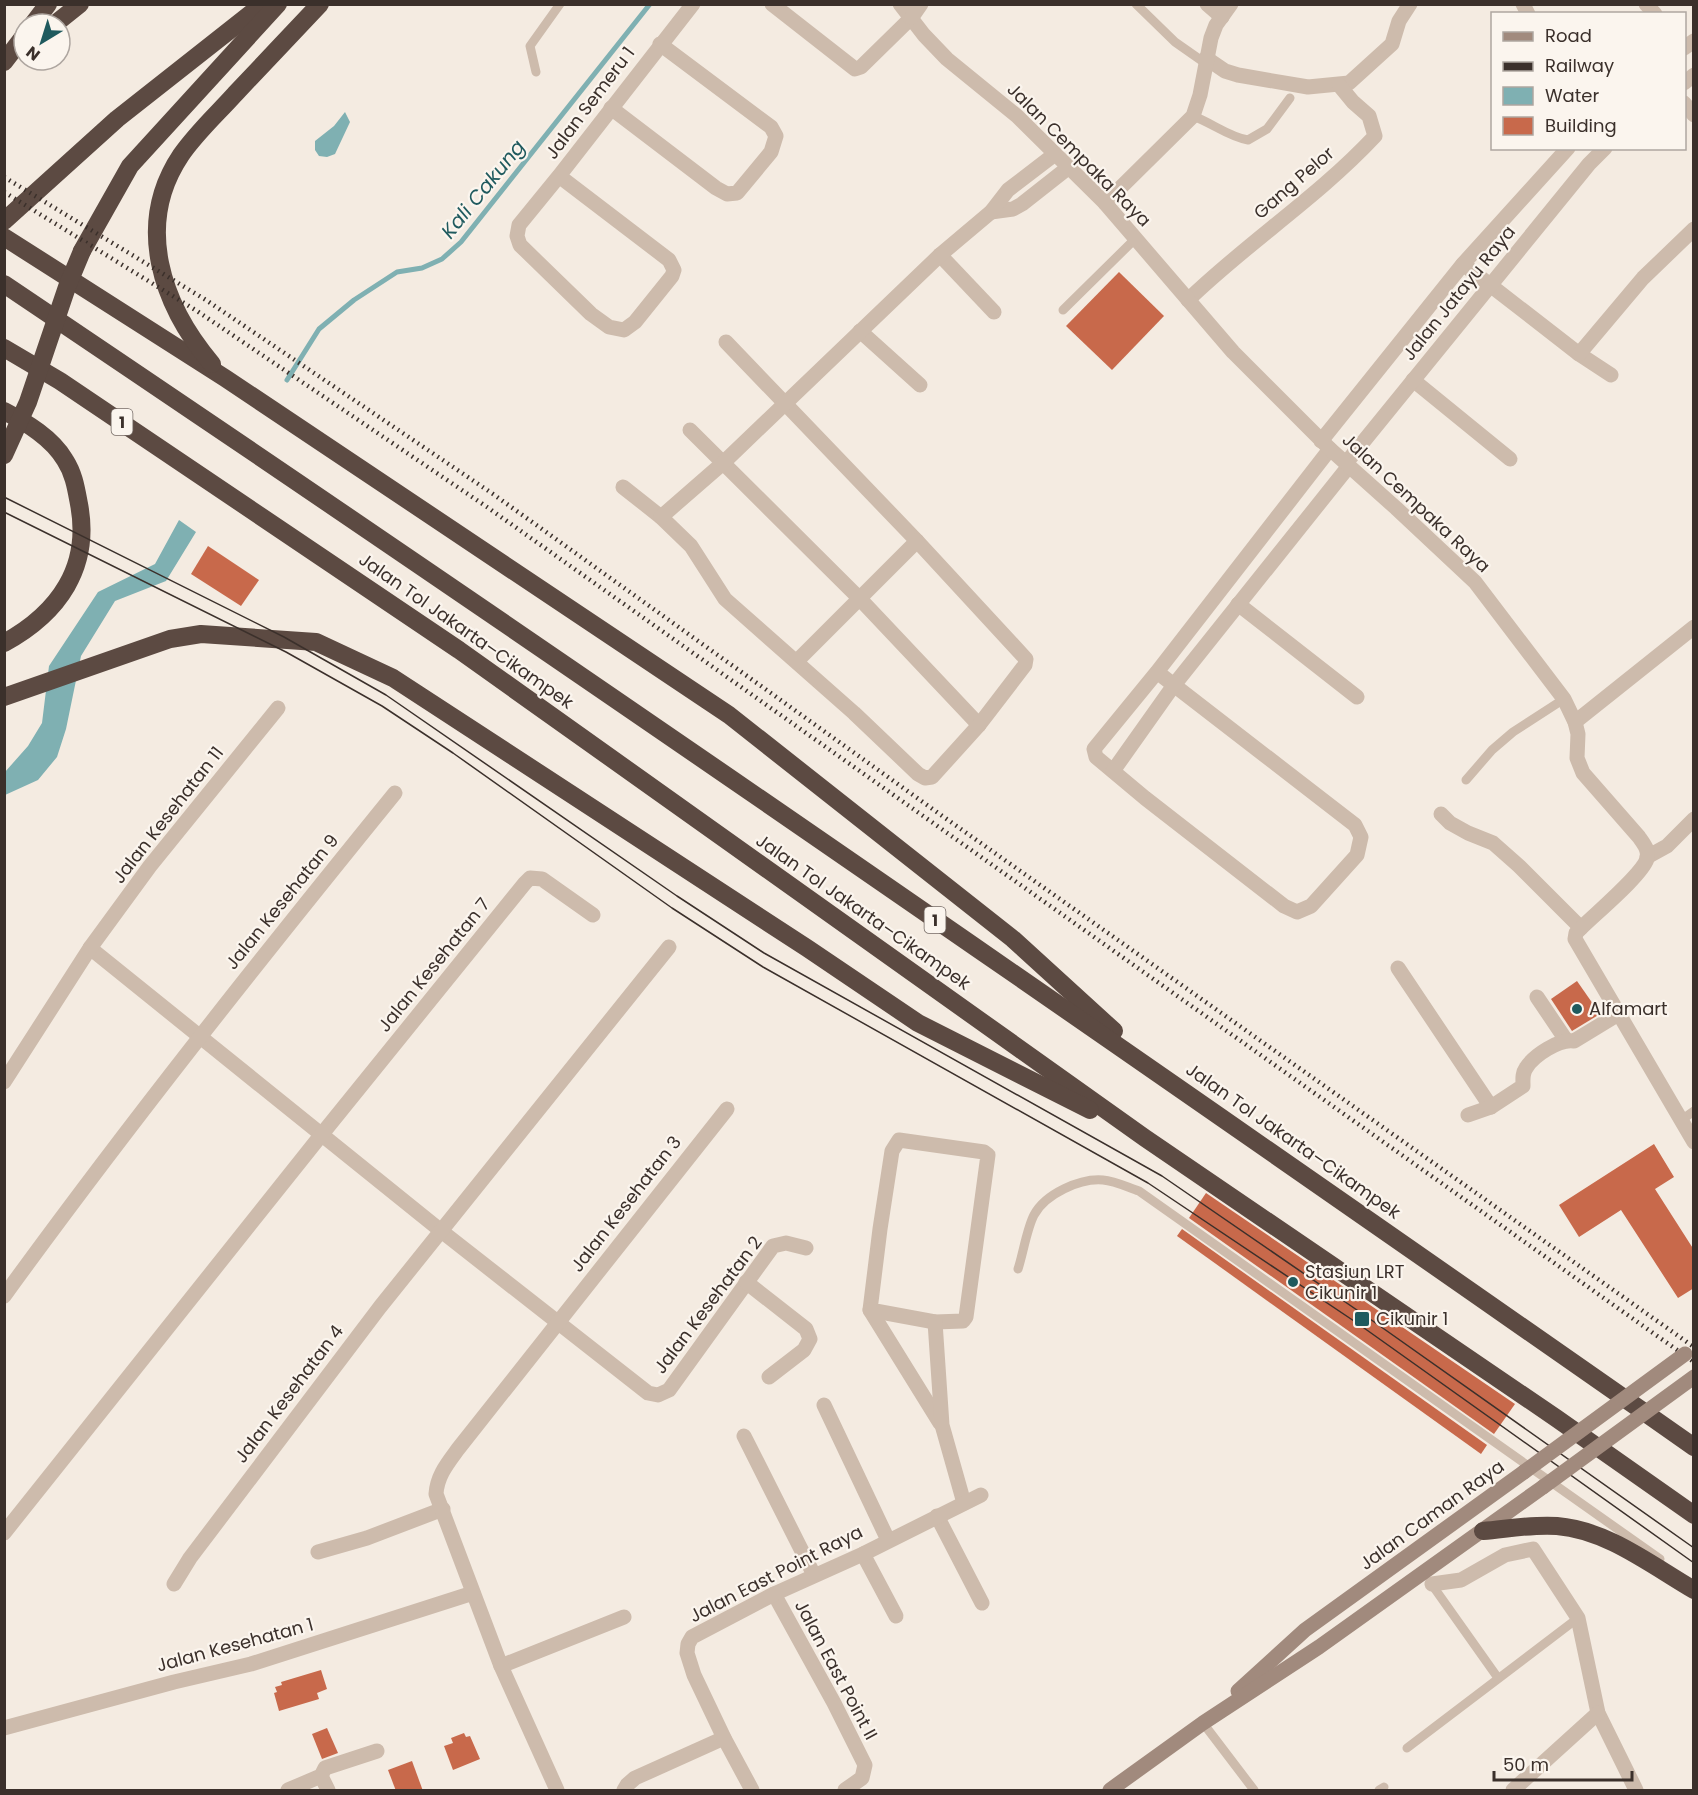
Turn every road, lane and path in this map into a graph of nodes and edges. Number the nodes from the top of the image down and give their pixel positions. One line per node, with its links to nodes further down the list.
1 (263, 4): 27 (highway)
2 (278, 4): 50 (highway, bridge)
3 (320, 4): 43 (highway)
4 (560, 4): 15 (lane)
5 (693, 4): 13 (street, Jalan Semeru 1)
6 (772, 4): 11 (street)
7 (900, 4): 11 (street, Jalan Cempaka Raya)
8 (1136, 4): 14 (lane)
9 (1207, 4): 12 (street)
10 (1410, 4): 16 (street)
11 (916, 11): 22 (street, Jalan Cempaka Raya)
12 (1226, 11): 14 (street)
13 (660, 44): 18 (street, Jalan Semeru 1); 18 (street)
14 (1206, 61): 16 (street); 19 (street)
15 (536, 72)
16 (1339, 85): 35 (street, Gang Pelor)
17 (1290, 98): 19 (lane)
18 (611, 108): 24 (street, Jalan Semeru 1)
19 (1193, 116): 25 (street)
20 (1566, 150): 32 (street, Jalan Jatayu Raya)
21 (1603, 150): 33 (street, Jalan Jatayu Raya)
22 (1055, 154): 23 (street, Jalan Cempaka Raya); 26 (street)
23 (1069, 167): 25 (street, Jalan Cempaka Raya); 26 (street)
24 (560, 176): 24 (street, Jalan Semeru 1)
25 (1106, 203): 30 (street, Jalan Cempaka Raya)
26 (991, 212): 31 (street)
27 (4, 221)
28 (1694, 229): 41 (street)
29 (4, 237): 43 (highway)
30 (1136, 238): 35 (street, Jalan Cempaka Raya); 36 (lane)
31 (940, 255): 37 (street); 38 (street)
32 (1463, 264): 33 (street); 49 (street, Jalan Jatayu Raya)
33 (1491, 284): 41 (street); 44 (street, Jalan Jatayu Raya)
34 (4, 285): 85 (highway, Jalan Tol Jakarta–Cikampek / 1)
35 (1188, 300): 49 (street, Jalan Cempaka Raya)
36 (1063, 310)
37 (994, 312)
38 (860, 331): 45 (street); 46 (street)
39 (726, 342): 46 (street)
40 (4, 348): 93 (highway, Jalan Tol Jakarta–Cikampek / 1)
41 (1579, 354): 42 (street)
42 (1611, 375)
43 (225, 378): 85 (highway)
44 (1413, 380): 51 (street); 53 (street, Jalan Jatayu Raya)
45 (920, 385)
46 (784, 404): 52 (street); 56 (street)
47 (4, 411): 60 (highway)
48 (690, 430): 52 (street)
49 (1325, 445): 53 (street, Jalan Cempaka Raya); 62 (street, Jalan Jatayu Raya)
50 (4, 454)
51 (1510, 459)
52 (723, 464): 55 (street); 57 (street)
53 (1348, 465): 58 (street, Jalan Jatayu Raya); 66 (street, Jalan Cempaka Raya)
54 (623, 488): 55 (street)
55 (660, 517): 61 (street)
56 (917, 542): 57 (street); 69 (street)
57 (860, 599): 61 (street); 69 (street)
58 (1238, 604): 63 (street, Jalan Jatayu Raya); 65 (street)
59 (1694, 627): 68 (street)
60 (4, 643)
61 (797, 662): 69 (street)
62 (1157, 672): 63 (street); 70 (street, Jalan Jatayu Raya)
63 (1174, 685): 70 (street, Jalan Jatayu Raya); 70 (street)
64 (8, 696): 93 (highway)
65 (1358, 697)
66 (1564, 699): 68 (street, Jalan Cempaka Raya); 71 (lane)
67 (278, 708): 79 (street, Jalan Kesehatan 11)
68 (1575, 722): 75 (street, Jalan Cempaka Raya)
69 (979, 725)
70 (1113, 771)
71 (1466, 780)
72 (395, 793): 83 (street, Jalan Kesehatan 9)
73 (1441, 814): 77 (street)
74 (1694, 819): 75 (street)
75 (1647, 857): 77 (street)
76 (593, 915): 92 (street, Jalan Kesehatan 7)
77 (1581, 928): 82 (street)
78 (669, 947): 95 (street, Jalan Kesehatan 4)
79 (90, 948): 83 (street); 86 (street, Jalan Kesehatan 11)
80 (1398, 968): 87 (street)
81 (1537, 997): 84 (street)
82 (1620, 1013): 84 (street); 91 (street)
83 (201, 1036): 92 (street); 99 (street, Jalan Kesehatan 9)
84 (1566, 1040): 87 (street)
85 (1166, 1078): 109 (highway, Jalan Tol Jakarta–Cikampek / 1)
86 (4, 1082)
87 (1491, 1107): 90 (street)
88 (727, 1109): 101 (street, Jalan Kesehatan 3)
89 (1694, 1111): 91 (lane)
90 (1468, 1115)
91 (1680, 1121): 94 (street)
92 (322, 1134): 95 (street); 116 (street)
93 (1145, 1138): 113 (highway, Jalan Tol Jakarta–Cikampek / 1)
94 (1694, 1142)
95 (440, 1230): 101 (street); 123 (street, Jalan Kesehatan 4)
96 (806, 1248): 98 (street, Jalan Kesehatan 2)
97 (1018, 1269): 122 (lane)
98 (746, 1282): 101 (street, Jalan Kesehatan 2); 104 (street)
99 (4, 1296)
100 (870, 1310): 102 (street); 102 (street); 107 (street)
101 (557, 1322): 112 (street, Jalan Kesehatan 3)
102 (935, 1322): 107 (street)
103 (1689, 1351): 131 (main road, Jalan Caman Raya, bridge)
104 (769, 1377)
105 (1694, 1377): 115 (main road, Jalan Caman Raya, bridge)
106 (824, 1405): 117 (street)
107 (942, 1425): 111 (street)
108 (744, 1436): 120 (street)
109 (1694, 1447)
110 (981, 1495): 111 (street, Jalan East Point Raya)
111 (964, 1503): 114 (street, Jalan East Point Raya)
112 (443, 1509): 118 (street); 125 (street, Jalan Kesehatan 3)
113 (1694, 1515)
114 (937, 1516): 117 (street, Jalan East Point Raya); 127 (street)
115 (1483, 1531): 121 (main road, Jalan Caman Raya); 124 (highway)
116 (4, 1533)
117 (888, 1540): 119 (street, Jalan East Point Raya)
118 (318, 1552)
119 (863, 1554): 120 (street, Jalan East Point Raya); 128 (street)
120 (814, 1575): 126 (street, Jalan East Point Raya)
121 (1428, 1579): 130 (street); 132 (main road, Jalan Caman Raya); 134 (lane)
122 (1694, 1583)
123 (174, 1584)
124 (1694, 1590)
125 (473, 1593): 133 (street, Jalan Kesehatan 3); 137 (street, Jalan Kesehatan 1)
126 (774, 1594): 138 (street, Jalan East Point Raya); 146 (street, Jalan East Point II)
127 (982, 1604)
128 (896, 1616)
129 (624, 1617): 133 (street)
130 (1578, 1618): 134 (lane); 135 (street)
131 (1305, 1630): 132 (main road); 136 (main road, Jalan Caman Raya)
132 (1319, 1647): 136 (main road, Jalan Caman Raya)
133 (501, 1666): 143 (street, Jalan Kesehatan 3)
134 (1498, 1678): 139 (lane)
135 (1598, 1713): 149 (street); 150 (street)
136 (1203, 1723): 147 (main road, Jalan Caman Raya); 148 (lane)
137 (4, 1728)
138 (724, 1738): 144 (street); 145 (street)
139 (1407, 1748)
140 (377, 1750): 141 (street)
141 (325, 1784): 142 (street)
142 (288, 1791)
143 (557, 1791)
144 (624, 1791)
145 (752, 1791)
146 (845, 1791)
147 (1110, 1791)
148 (1254, 1791)
149 (1513, 1791)
150 (1636, 1791)

